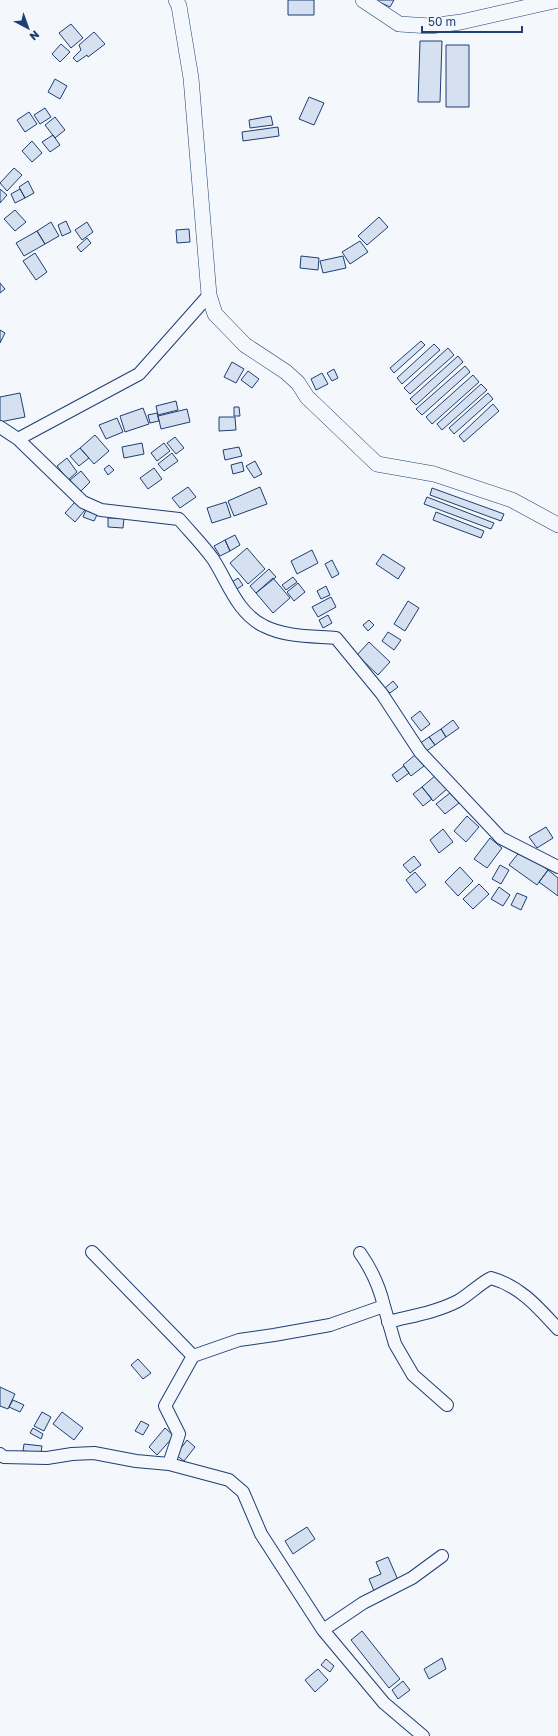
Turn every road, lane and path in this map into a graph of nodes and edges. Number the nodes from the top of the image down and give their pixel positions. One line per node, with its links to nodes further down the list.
1 (176, 0): 4 (street)
2 (363, 0): 3 (street)
3 (558, 0)
4 (210, 295): 6 (street); 7 (street)
5 (0, 427): 6 (street)
6 (18, 439): 8 (street)
7 (558, 525)
8 (558, 867)
9 (92, 1252): 14 (street)
10 (360, 1252): 11 (street)
11 (384, 1306): 12 (street); 14 (street)
12 (388, 1322): 13 (street); 15 (street)
13 (558, 1329)
14 (193, 1356): 17 (street)
15 (447, 1405)
16 (0, 1454): 17 (street)
17 (169, 1464): 19 (street)
18 (442, 1556): 19 (street)
19 (323, 1630): 20 (street)
20 (423, 1736)

